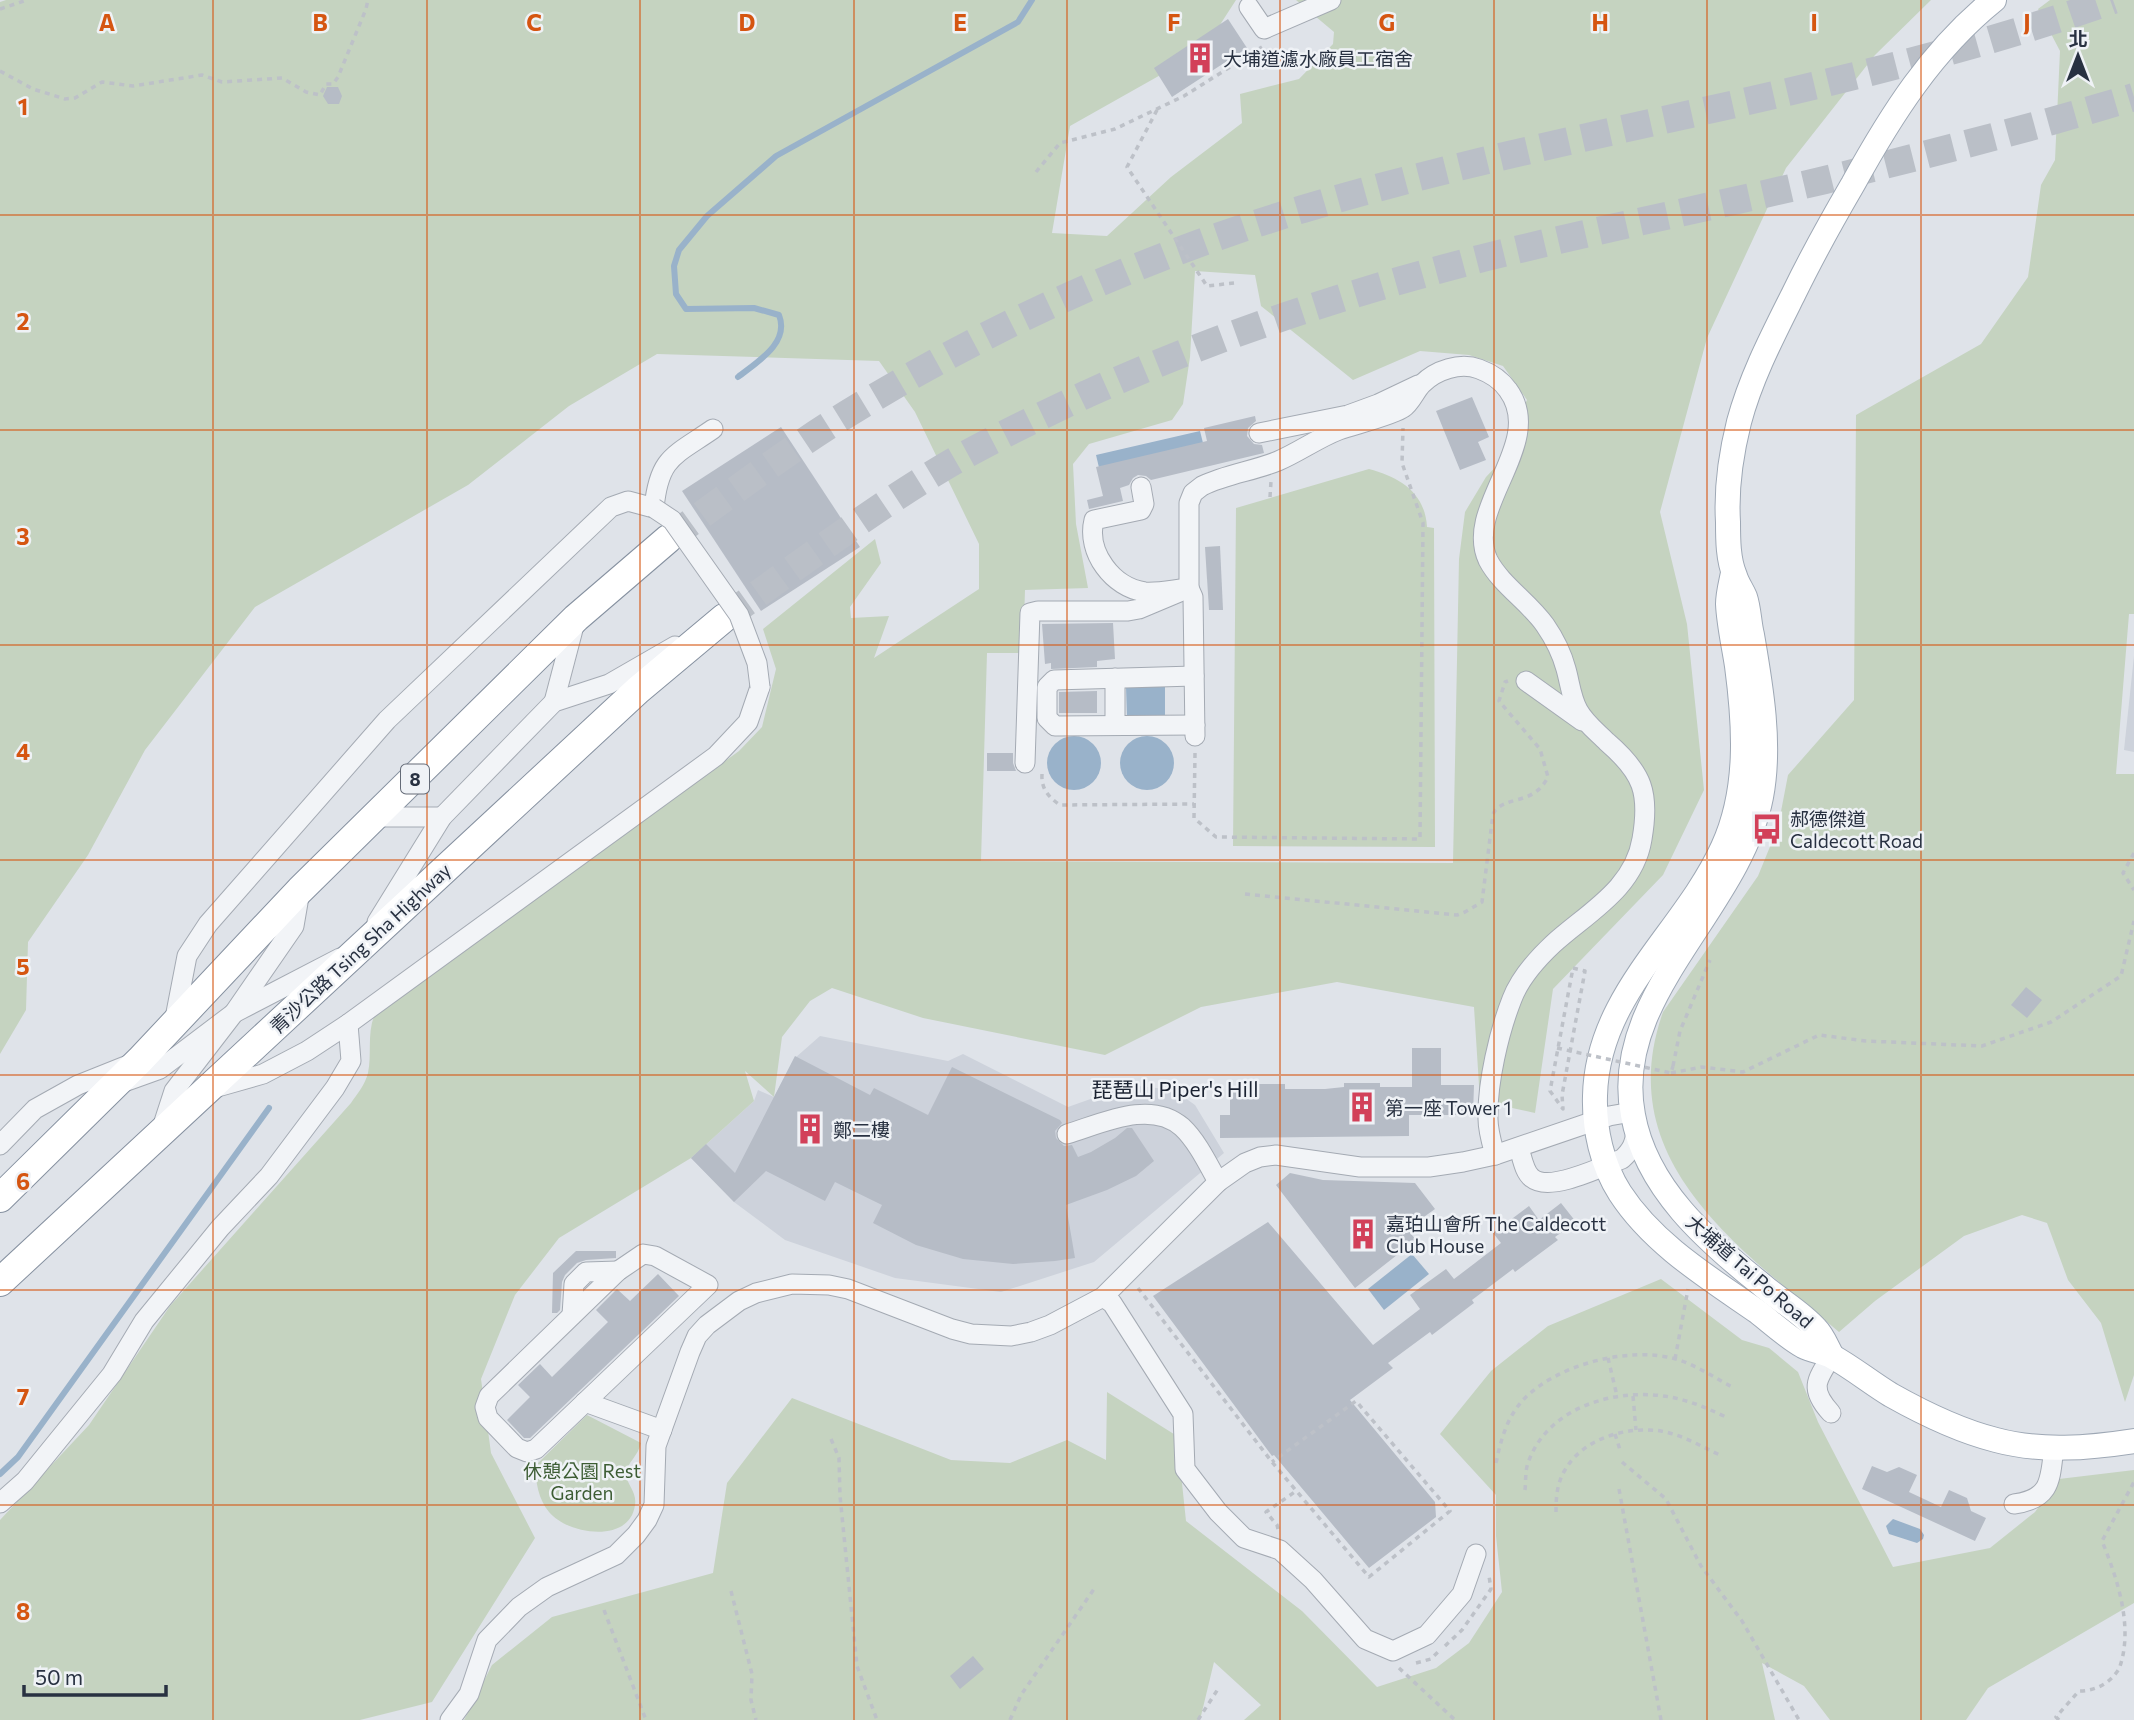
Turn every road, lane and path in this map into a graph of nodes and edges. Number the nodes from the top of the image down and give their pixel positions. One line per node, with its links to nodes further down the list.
1 (27, 0): 6 (path)
2 (368, 0): 8 (path)
3 (1331, 0): 5 (street)
4 (1994, 0): 19 (main road)
5 (1249, 7)
6 (0, 9)
7 (1263, 47): 9 (path)
8 (0, 71)
9 (1158, 108): 10 (path); 11 (path)
10 (1036, 172)
11 (1234, 283)
12 (1423, 382): 13 (street); 15 (street); 28 (street)
13 (1403, 408): 20 (street); 31 (path)
14 (713, 429): 17 (street)
15 (1259, 433)
16 (1141, 487): 20 (street)
17 (654, 508): 42 (street); 43 (street, bridge)
18 (668, 539): 21 (highway, 8)
19 (1733, 573): 49 (main road, 大埔道 Tai Po Road); 50 (main road)
20 (1189, 588): 23 (street); 30 (street)
21 (576, 618): 26 (street); 32 (highway, 8)
22 (724, 618): 26 (street); 39 (highway, 青沙公路 Tsing Sha Highway)
23 (1194, 676): 24 (street); 29 (street)
24 (1115, 678): 27 (street); 27 (street)
25 (1526, 681): 28 (street); 37 (path)
26 (555, 702): 33 (street)
27 (1115, 725): 29 (street)
28 (1591, 727): 55 (street)
29 (1195, 731): 31 (path)
30 (1033, 765): 31 (path)
31 (1194, 804)
32 (375, 817): 33 (street); 35 (highway, 8)
33 (442, 817): 39 (street)
34 (2134, 853): 36 (path)
35 (300, 890): 41 (street); 42 (highway, 8)
36 (2134, 890)
37 (1245, 894)
38 (2134, 921): 46 (path)
39 (359, 952): 41 (street); 48 (highway, 青沙公路 Tsing Sha Highway)
40 (1710, 960): 46 (path)
41 (234, 1013): 47 (street); 51 (street)
42 (173, 1024): 45 (highway, 8)
43 (348, 1024): 48 (street); 89 (street)
44 (1557, 1048): 44 (path); 46 (path, bridge)
45 (140, 1060): 47 (highway, 8); 53 (street)
46 (1671, 1073)
47 (114, 1085): 58 (highway, 8)
48 (207, 1089): 51 (highway, 青沙公路 Tsing Sha Highway)
49 (1596, 1120): 50 (street); 54 (street); 56 (main road, 大埔道 Tai Po Road)
50 (1634, 1121): 56 (street); 65 (main road, 大埔道 Tai Po Road)
51 (160, 1134): 59 (highway, 青沙公路 Tsing Sha Highway)
52 (1067, 1134): 57 (street)
53 (0, 1145)
54 (1519, 1147): 55 (street); 56 (street)
55 (1495, 1155): 57 (street)
56 (1606, 1165): 65 (main road, 大埔道 Tai Po Road)
57 (1219, 1182): 63 (street)
58 (0, 1198)
59 (0, 1282)
60 (708, 1285): 64 (street); 71 (street); 71 (street)
61 (1137, 1286): 82 (path)
62 (1689, 1292): 67 (path)
63 (1103, 1297): 64 (street); 93 (street)
64 (739, 1301): 74 (street)
65 (1832, 1356): 72 (street); 79 (main road, 大埔道 Tai Po Road)
66 (1608, 1358): 67 (path); 69 (path); 84 (path)
67 (1675, 1359): 68 (path)
68 (1734, 1388)
69 (1617, 1395): 70 (path); 87 (path)
70 (1633, 1396): 73 (path); 75 (path)
71 (585, 1402): 74 (street)
72 (1831, 1413)
73 (1726, 1417)
74 (662, 1430): 99 (street)
75 (1636, 1430): 76 (path); 81 (path)
76 (1615, 1434): 80 (path); 92 (path)
77 (831, 1439): 102 (path)
78 (2134, 1441): 79 (main road, 大埔道 Tai Po Road)
79 (2054, 1447): 90 (street)
80 (1621, 1453)
81 (1722, 1456)
82 (1272, 1462): 88 (path); 88 (path)
83 (1622, 1462): 107 (path)
84 (1496, 1463)
85 (2134, 1482): 108 (path)
86 (1619, 1489): 106 (path)
87 (1525, 1490)
88 (1296, 1491): 91 (path)
89 (0, 1503)
90 (2014, 1504)
91 (1266, 1512)
92 (1556, 1512)
93 (1476, 1554)
94 (1094, 1589): 103 (path)
95 (732, 1591): 101 (path)
96 (604, 1610): 100 (path)
97 (1392, 1662): 105 (path)
98 (1218, 1689): 104 (path)
99 (450, 1720)
100 (646, 1720)
101 (756, 1720)
102 (877, 1720)
103 (1010, 1720)
104 (1198, 1720)
105 (1455, 1720)
106 (1661, 1720)
107 (1799, 1720)
108 (2059, 1720)

